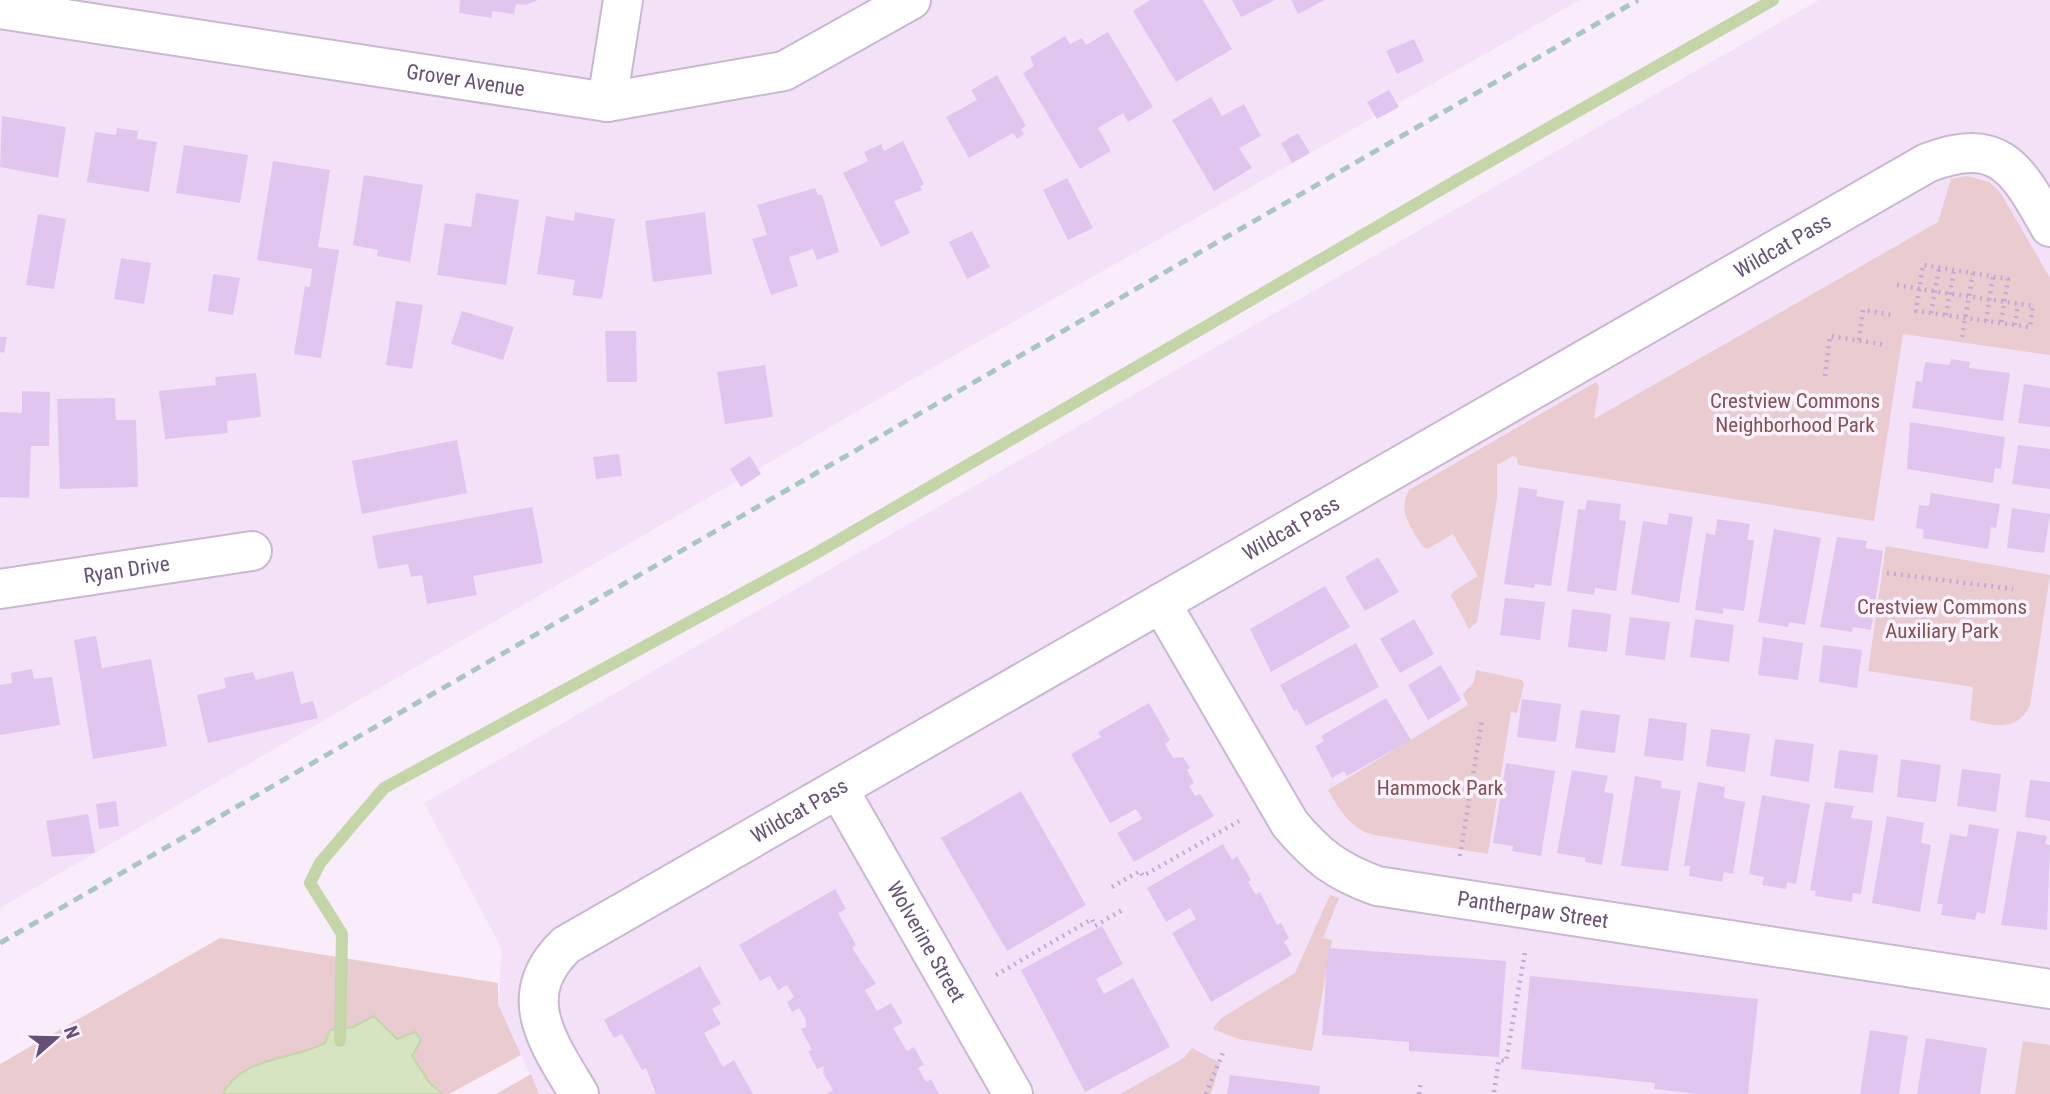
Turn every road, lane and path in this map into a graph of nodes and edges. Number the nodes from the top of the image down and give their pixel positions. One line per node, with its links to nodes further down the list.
1 (623, 0): 4 (street)
2 (911, 0): 4 (street, Grover Avenue)
3 (9, 7): 4 (street, Grover Avenue)
4 (607, 102)
5 (2050, 227): 35 (street, Wildcat Pass)
6 (1939, 268): 7 (path); 11 (path); 12 (path)
7 (1954, 270): 8 (path); 13 (path)
8 (1973, 273): 9 (path); 14 (path)
9 (1993, 276): 15 (path); 16 (path)
10 (1897, 285): 11 (path)
11 (1919, 289): 12 (path); 18 (path)
12 (1935, 291): 13 (path); 18 (path)
13 (1949, 293): 14 (path); 20 (path)
14 (1968, 296): 15 (path); 21 (path)
15 (1989, 300): 16 (path); 22 (path)
16 (2004, 302): 17 (path); 23 (path)
17 (2018, 304): 24 (path); 24 (path)
18 (1931, 313): 20 (path)
19 (1892, 315): 26 (path)
20 (1946, 315): 21 (path)
21 (1965, 318): 22 (path); 25 (path)
22 (1986, 321): 23 (path)
23 (2001, 323): 24 (path)
24 (2015, 325)
25 (1962, 337)
26 (1859, 340): 27 (path); 28 (path)
27 (1887, 345)
28 (1825, 376)
29 (1822, 398): 30 (path)
30 (1878, 406)
31 (252, 551): 33 (street, Ryan Drive)
32 (1886, 573): 34 (path)
33 (0, 589)
34 (2013, 589)
35 (1161, 603): 37 (street, Wildcat Pass); 44 (street, Pantherpaw Street)
36 (1482, 719): 39 (path)
37 (839, 790): 48 (street, Wildcat Pass); 49 (street, Wolverine Street)
38 (1240, 821): 40 (path)
39 (1460, 856)
40 (1111, 887)
41 (1124, 909): 43 (path)
42 (1525, 952): 47 (path)
43 (996, 975)
44 (2050, 989)
45 (1224, 1050): 50 (path)
46 (1421, 1081): 51 (path)
47 (1494, 1093)
48 (579, 1094)
49 (1013, 1094)
50 (1206, 1094)
51 (1419, 1094)

